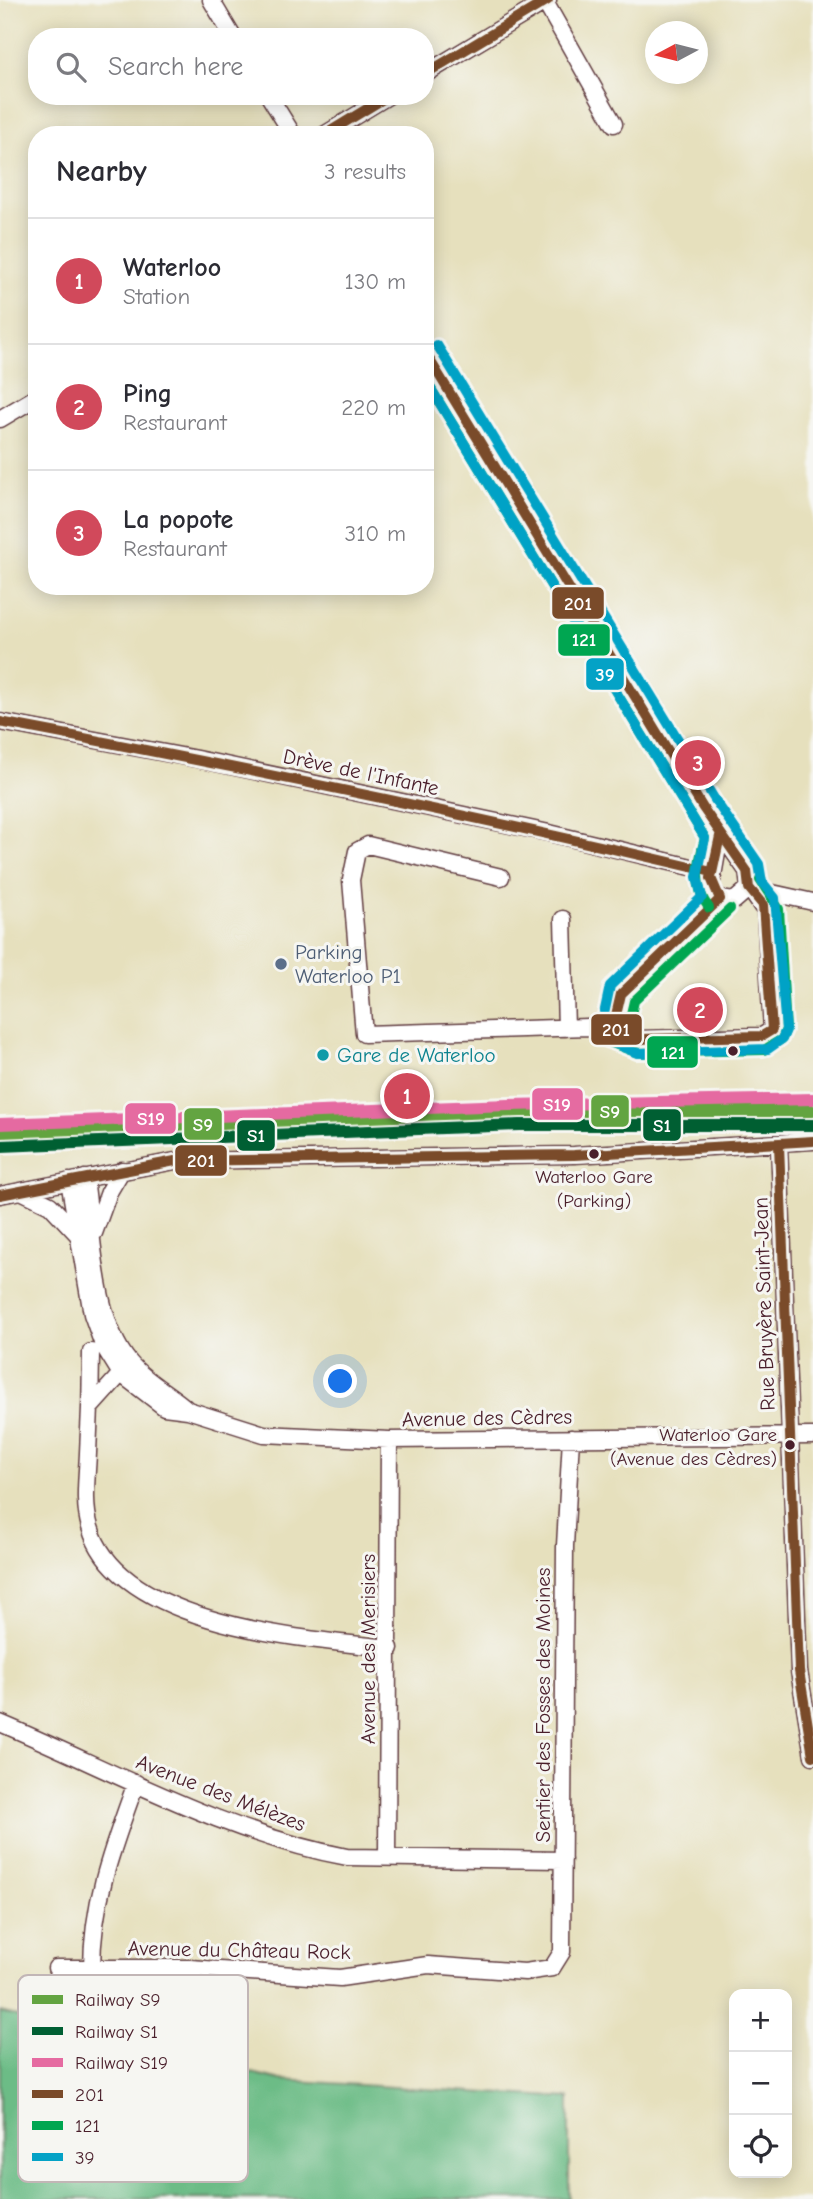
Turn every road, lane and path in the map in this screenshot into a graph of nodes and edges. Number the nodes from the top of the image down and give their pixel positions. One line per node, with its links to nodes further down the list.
1 (211, 0): 3 (street)
2 (547, 1): 4 (street); 7 (street)
3 (228, 28)
4 (434, 69)
5 (275, 105): 8 (street)
6 (373, 105): 9 (street)
7 (614, 124)
8 (287, 126)
9 (339, 126)
10 (434, 367): 14 (street)
11 (28, 402): 12 (street)
12 (0, 419)
13 (0, 722): 16 (street, Drève de l'Infante)
14 (720, 836): 15 (street); 16 (street)
15 (741, 865): 16 (street); 18 (street)
16 (712, 872): 19 (street)
17 (501, 877): 22 (street)
18 (749, 888): 19 (street); 20 (street); 23 (street)
19 (720, 899): 23 (street)
20 (813, 902)
21 (563, 919): 22 (street)
22 (566, 1028): 23 (street)
23 (613, 1028)
24 (813, 1142): 25 (street)
25 (779, 1144): 26 (street); 34 (street, Rue Bruyère Saint-Jean)
26 (122, 1170): 27 (street); 30 (street, Avenue des Cèdres)
27 (77, 1179): 28 (street); 30 (street, Avenue des Cèdres)
28 (20, 1191): 29 (street); 30 (street)
29 (0, 1195)
30 (87, 1237): 32 (street, Avenue des Cèdres)
31 (92, 1352): 33 (street)
32 (125, 1369): 33 (street); 37 (street, Avenue des Cèdres)
33 (90, 1408): 38 (street)
34 (790, 1436): 35 (street, Avenue des Cèdres); 36 (street, Avenue des Cèdres); 39 (street, Rue Bruyère Saint-Jean)
35 (813, 1436)
36 (572, 1438): 37 (street, Avenue des Cèdres); 44 (street, Sentier des Fosses des Moines)
37 (389, 1440): 38 (street, Avenue des Merisiers)
38 (390, 1648): 43 (street, Avenue des Merisiers)
39 (806, 1671): 41 (street, Rue Bruyère Saint-Jean)
40 (0, 1723): 42 (street, Avenue des Mélèzes)
41 (813, 1756)
42 (136, 1783): 43 (street, Avenue des Mélèzes); 47 (street)
43 (387, 1858): 44 (street, Avenue des Mélèzes)
44 (563, 1860): 46 (street, Sentier des Fosses des Moines)
45 (56, 1968): 47 (street, Avenue du Château Rock)
46 (552, 1968): 47 (street, Avenue du Château Rock)
47 (92, 1969)

